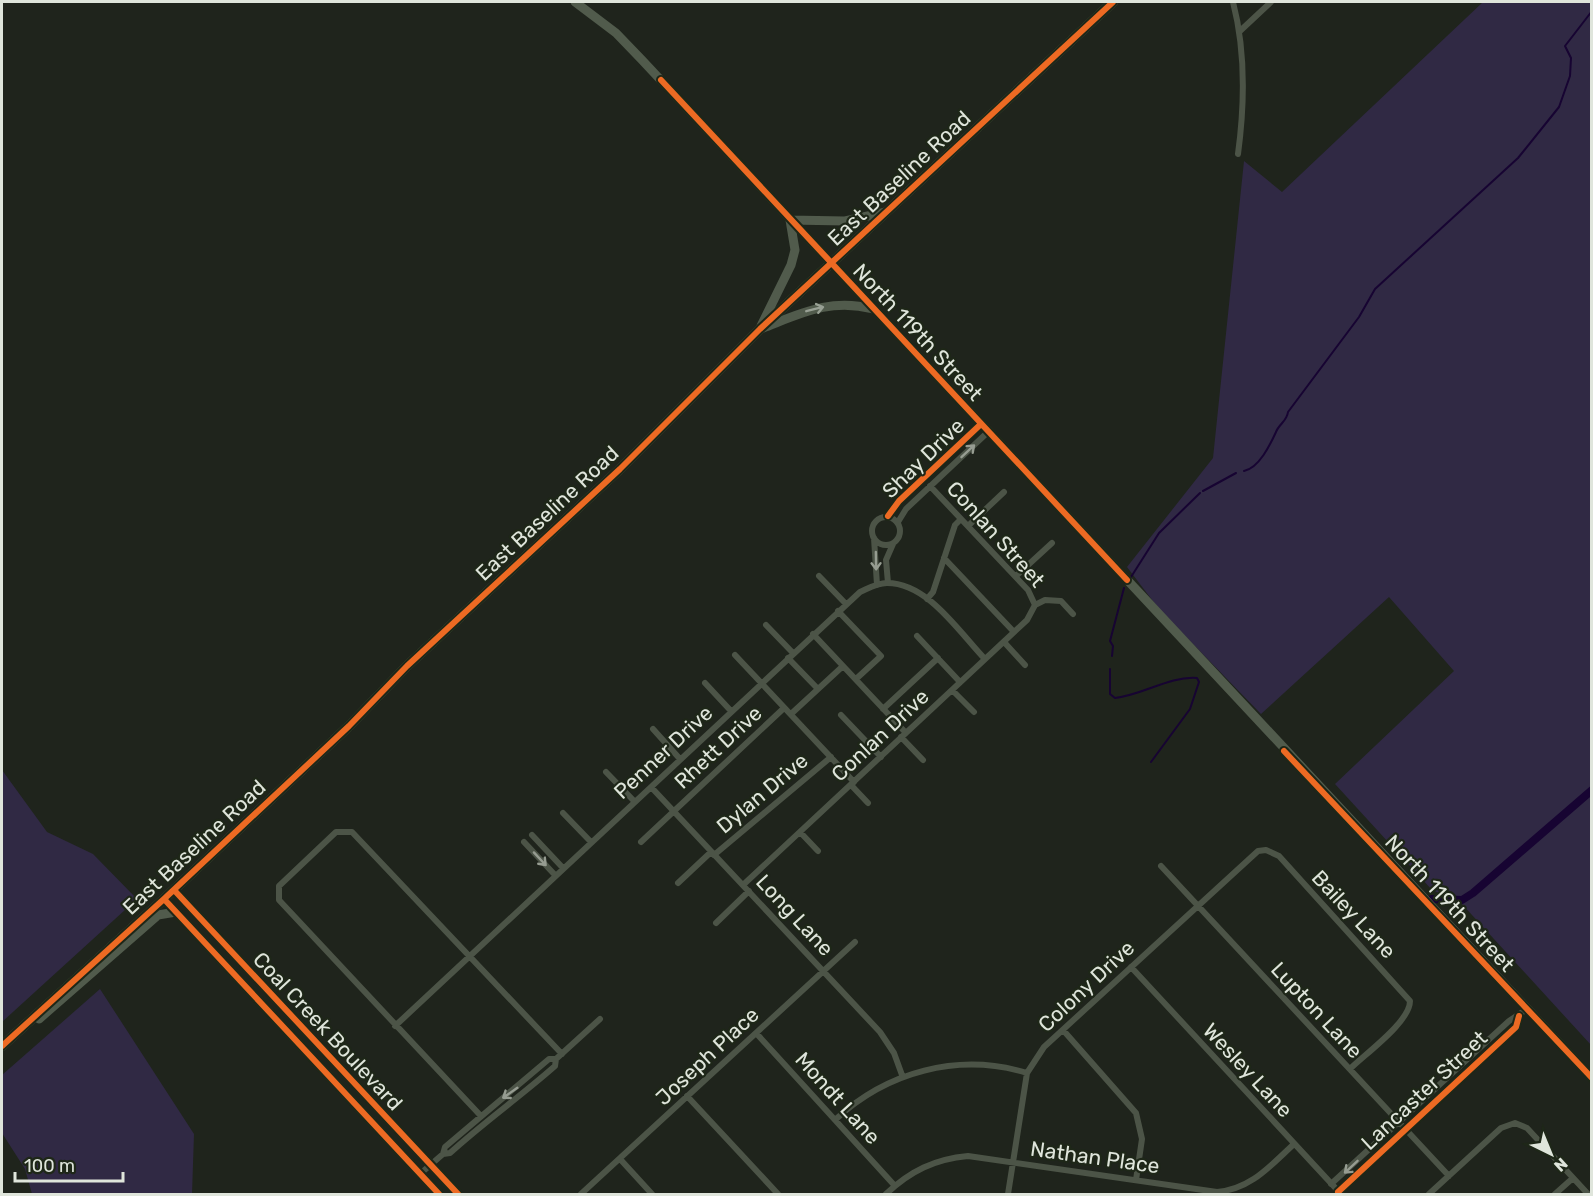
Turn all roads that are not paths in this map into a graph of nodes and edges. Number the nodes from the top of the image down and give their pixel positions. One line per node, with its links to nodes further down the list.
1 (575, 2): 8 (street, North 119th Street)
2 (1113, 2): 7 (main road, East Baseline Road)
3 (1233, 2): 5 (street)
4 (1271, 2): 5 (street)
5 (1240, 31): 6 (street)
6 (1238, 153)
7 (888, 211): 8 (street); 9 (main road, East Baseline Road)
8 (790, 220): 9 (street, North 119th Street); 11 (street)
9 (831, 264): 10 (street, North 119th Street); 11 (main road, East Baseline Road)
10 (874, 309): 11 (street, one-way to 10); 12 (street, North 119th Street)
11 (760, 328): 82 (main road, East Baseline Road)
12 (981, 424): 13 (street, North 119th Street); 16 (street, Shay Drive)
13 (988, 432): 14 (street, Shay Drive, one-way to 13); 92 (street, North 119th Street)
14 (930, 486): 17 (street, Conlan Street); 18 (street, Shay Drive)
15 (1004, 492): 19 (street)
16 (888, 516): 18 (street, Shay Drive); 20 (street, Shay Drive)
17 (961, 519): 19 (street, Conlan Street); 23 (street)
18 (898, 522): 21 (street, Shay Drive)
19 (968, 526): 25 (street, Conlan Street)
20 (874, 538): 21 (street); 27 (street, one-way to 27)
21 (894, 543): 26 (street, Shay Drive)
22 (1052, 543): 25 (street)
23 (944, 558): 28 (street); 34 (street)
24 (819, 576): 29 (street)
25 (1016, 576): 30 (street, Conlan Street)
26 (888, 583): 27 (street, Penner Drive); 28 (street)
27 (877, 585): 29 (street, Penner Drive)
28 (927, 599): 41 (street)
29 (846, 604): 31 (street, Penner Drive)
30 (1035, 605): 32 (street); 34 (street, Conlan Drive)
31 (838, 611): 35 (street, Penner Drive); 44 (street)
32 (1073, 614)
33 (766, 625): 39 (street)
34 (1014, 632): 37 (street, Conlan Drive)
35 (813, 634): 39 (street, Penner Drive); 43 (street)
36 (917, 636): 40 (street)
37 (1004, 642): 41 (street, Conlan Drive); 42 (street)
38 (735, 655): 47 (street)
39 (790, 656): 47 (street, Penner Drive); 48 (street)
40 (938, 658): 45 (street); 51 (street)
41 (985, 659): 45 (street, Conlan Drive)
42 (1025, 664)
43 (843, 666): 44 (street); 48 (street)
44 (856, 680): 51 (street)
45 (960, 682): 49 (street, Conlan Drive)
46 (705, 683): 52 (street)
47 (761, 683): 50 (street); 52 (street, Penner Drive)
48 (818, 690): 54 (street)
49 (952, 690): 53 (street); 57 (street, Conlan Drive)
50 (784, 708): 54 (street); 67 (street, Rhett Drive)
51 (883, 709): 57 (street)
52 (731, 711): 60 (street, Penner Drive)
53 (974, 712)
54 (791, 714): 58 (street)
55 (841, 715): 59 (street)
56 (653, 729): 60 (street)
57 (904, 735): 59 (street, Conlan Drive); 61 (street)
58 (831, 757): 63 (street); 76 (street, Dylan Drive)
59 (881, 757): 63 (street, Conlan Drive)
60 (680, 759): 64 (street, Penner Drive)
61 (923, 760)
62 (606, 772): 65 (street)
63 (852, 783): 66 (street); 69 (street, Conlan Drive)
64 (651, 787): 65 (street, Penner Drive); 67 (street, Long Lane)
65 (635, 802): 72 (street, Penner Drive)
66 (868, 803)
67 (674, 811): 73 (street, Rhett Drive); 76 (street, Long Lane)
68 (563, 813): 72 (street)
69 (800, 832): 75 (street); 81 (street, Conlan Drive)
70 (532, 835): 78 (street)
71 (524, 842): 79 (street, one-way to 79)
72 (591, 842): 78 (street, Penner Drive)
73 (641, 842)
74 (1266, 850): 85 (street, Colony Drive); 100 (street, Bailey Lane)
75 (818, 851)
76 (713, 853): 80 (street, Dylan Drive); 81 (street, Long Lane)
77 (1161, 866): 85 (street, Lupton Lane)
78 (563, 868): 79 (street, Penner Drive)
79 (555, 875): 89 (street, Penner Drive)
80 (678, 882)
81 (744, 885): 83 (street, Long Lane)
82 (174, 890): 84 (main road, East Baseline Road); 113 (street, Coal Creek Boulevard)
83 (749, 891): 87 (street); 91 (street, Long Lane)
84 (164, 899): 86 (street, Coal Creek Boulevard); 98 (main road, East Baseline Road)
85 (1198, 905): 90 (street, Colony Drive); 100 (street, Lupton Lane)
86 (176, 912): 98 (street); 114 (street, Coal Creek Boulevard)
87 (716, 923)
88 (855, 942): 91 (street, Joseph Place)
89 (468, 957): 95 (street, Penner Drive); 95 (street); 99 (street)
90 (1131, 968): 96 (street, Colony Drive); 109 (street, Wesley Lane)
91 (824, 971): 97 (street, Joseph Place); 102 (street, Long Lane)
92 (1527, 1009): 93 (street, Lancaster Street); 103 (street, North 119th Street)
93 (1519, 1016): 107 (street, Lancaster Street); 108 (street, Lancaster Street)
94 (600, 1019): 99 (street)
95 (395, 1026): 105 (street)
96 (1063, 1030): 101 (street, Colony Drive); 117 (street)
97 (756, 1033): 104 (street, Joseph Place); 106 (street, Mondt Lane)
98 (2, 1047)
99 (559, 1056): 105 (street, one-way to 105); 110 (street)
100 (1350, 1069): 107 (street, Lupton Lane)
101 (1027, 1073): 102 (street); 112 (street, Colony Drive)
102 (902, 1075): 106 (street)
103 (1592, 1078)
104 (687, 1096): 111 (street, Joseph Place); 125 (street)
105 (480, 1115): 110 (street)
106 (835, 1120): 119 (street, Mondt Lane)
107 (1399, 1122): 108 (street, Lupton Lane); 118 (street, Lancaster Street, one-way to 118)
108 (1406, 1130): 115 (street, Lupton Lane); 120 (street, Lancaster Street)
109 (1294, 1144): 117 (street, Nathan Place); 118 (street, Wesley Lane)
110 (443, 1154): 113 (street)
111 (620, 1159): 123 (street, Joseph Place); 124 (street)
112 (1013, 1162): 117 (street, Nathan Place); 119 (street, Nathan Place); 127 (street, Colony Drive)
113 (430, 1165): 114 (street); 122 (street, Coal Creek Boulevard)
114 (420, 1174): 121 (street, Coal Creek Boulevard)
115 (1449, 1176): 116 (street); 128 (street)
116 (1573, 1178): 129 (street); 130 (street)
117 (1136, 1180)
118 (1331, 1185): 120 (street, Wesley Lane)
119 (895, 1186): 126 (street, Nathan Place)
120 (1339, 1193)
121 (438, 1194)
122 (458, 1194)
123 (581, 1194)
124 (652, 1194)
125 (778, 1194)
126 (886, 1194)
127 (1008, 1194)
128 (1430, 1194)
129 (1555, 1194)
130 (1588, 1194)

